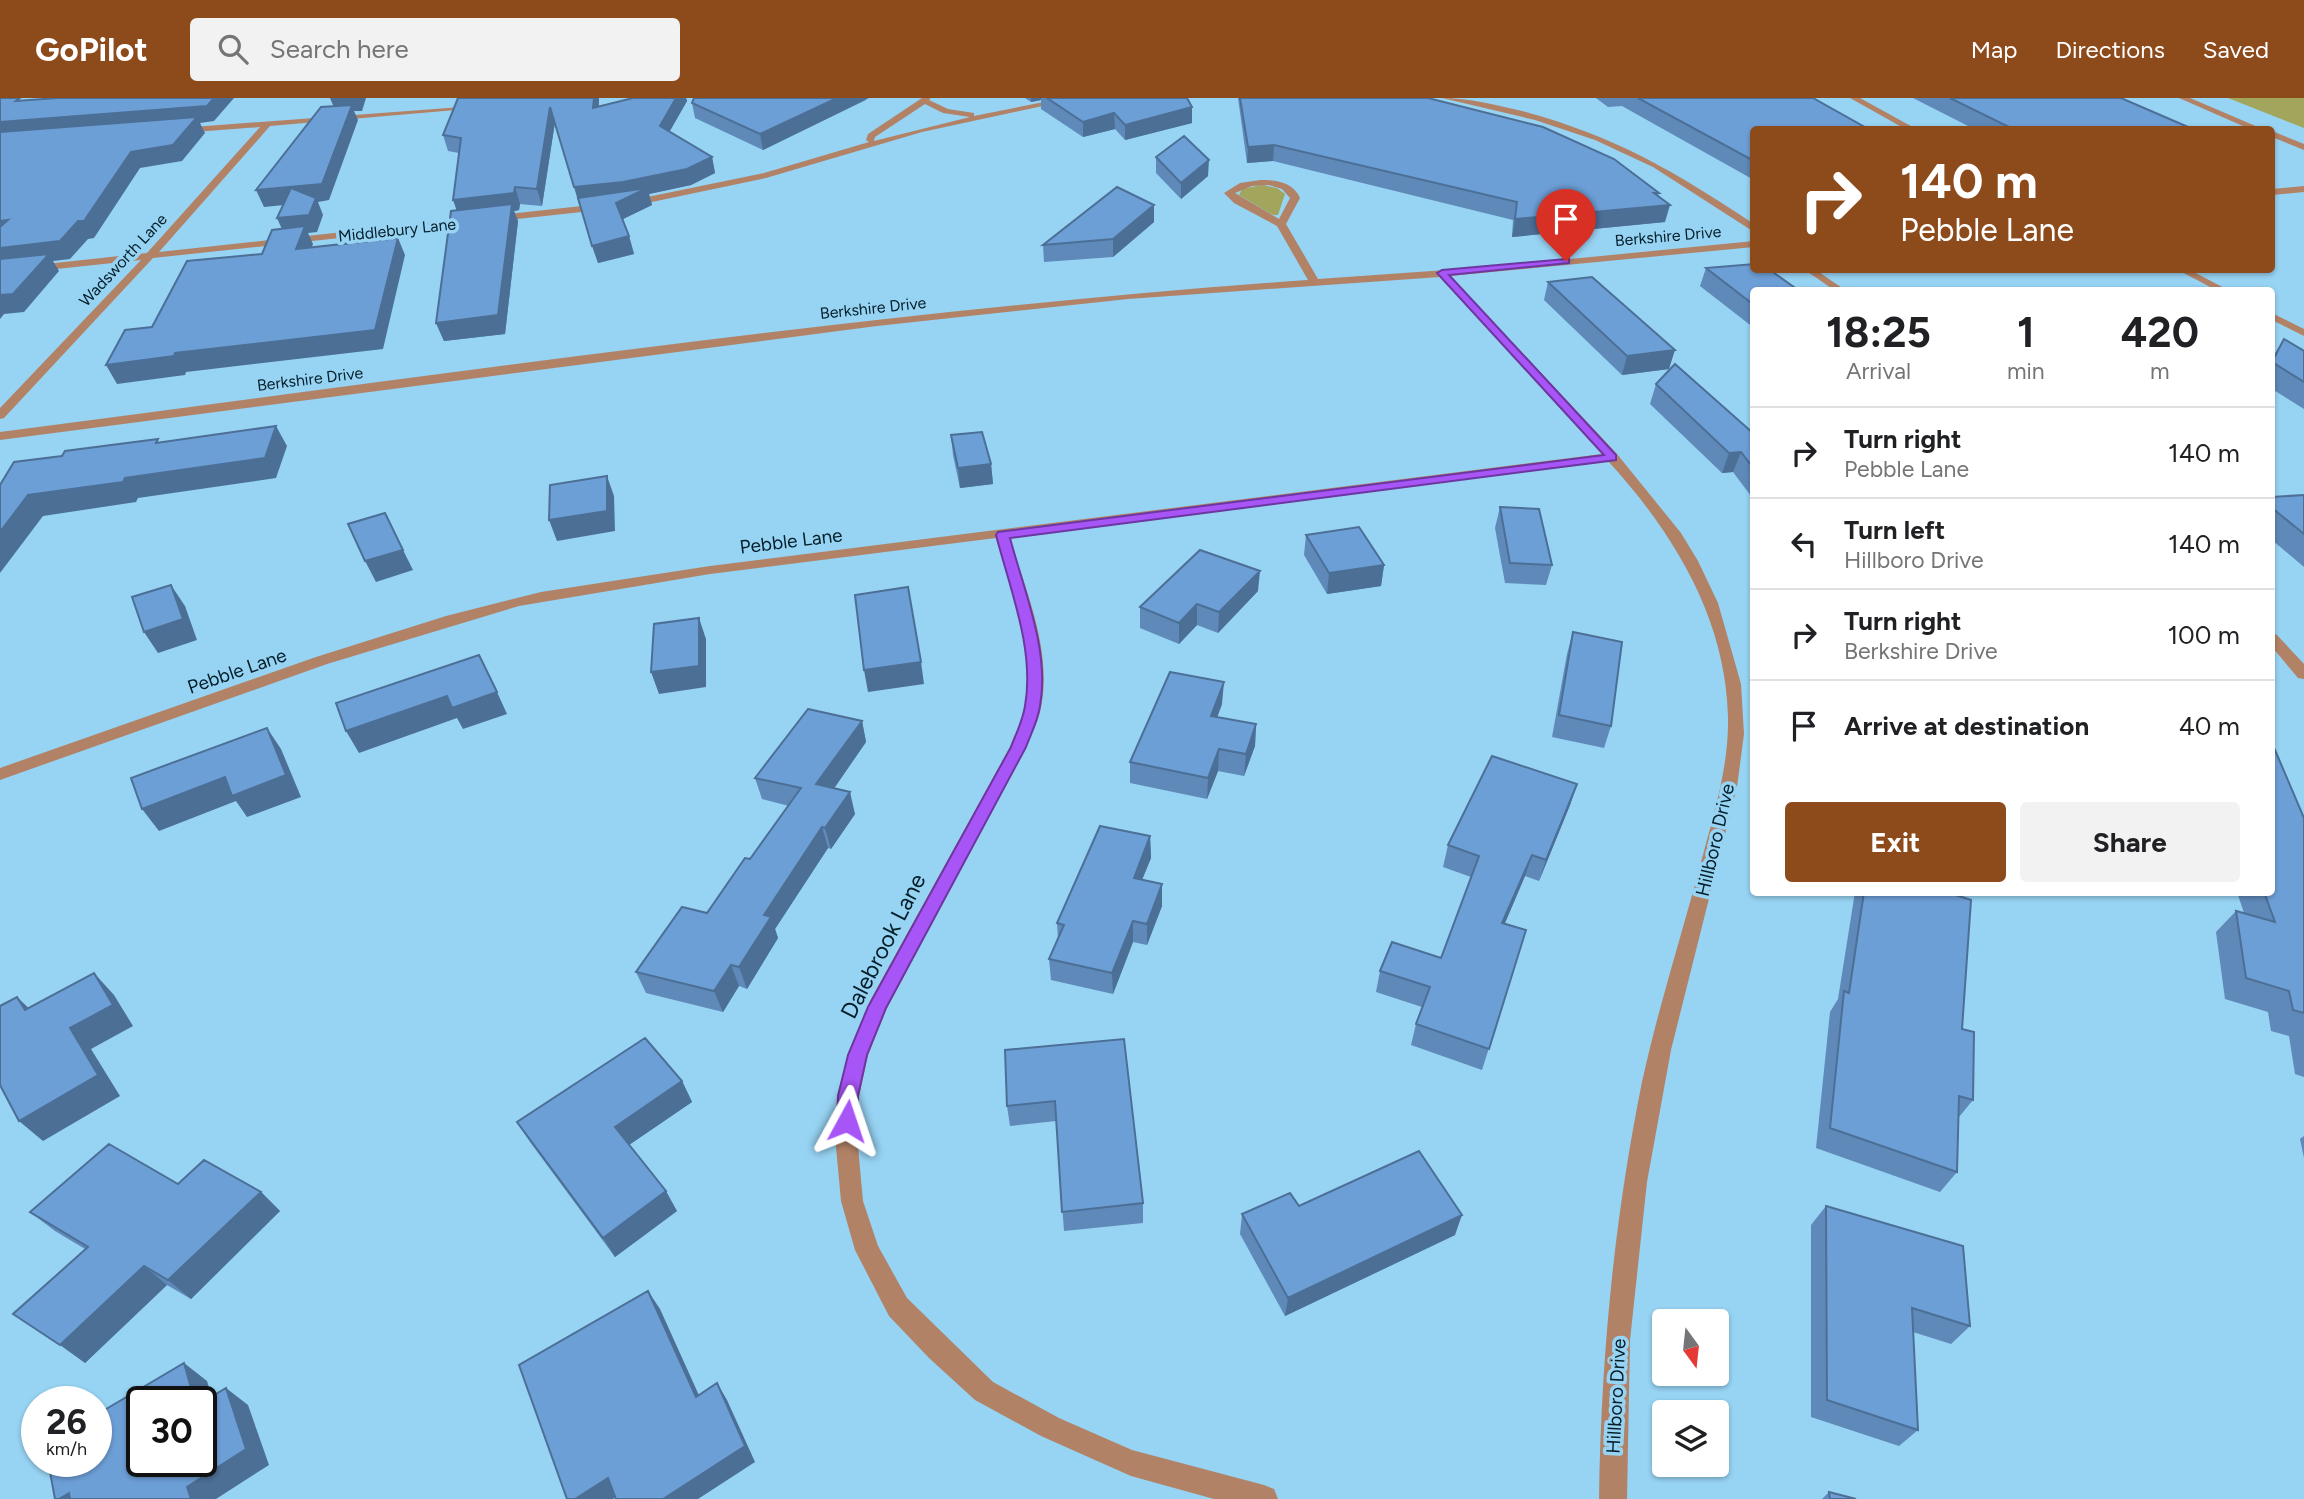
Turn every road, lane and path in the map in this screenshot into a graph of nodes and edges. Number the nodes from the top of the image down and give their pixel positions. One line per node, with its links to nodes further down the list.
1 (1076, 98): 8 (street, Middlebury Lane)
2 (1446, 98): 6 (street)
3 (1854, 98): 10 (street)
4 (2183, 98): 11 (street)
5 (925, 100): 8 (street); 14 (street)
6 (1492, 103): 19 (street)
7 (487, 108): 9 (street)
8 (982, 116): 14 (street, Middlebury Lane)
9 (267, 124): 12 (street); 21 (street, Wadsworth Lane)
10 (1906, 126)
11 (2251, 126)
12 (174, 131)
13 (2275, 135): 15 (street)
14 (869, 144): 21 (street, Middlebury Lane)
15 (2304, 147)
16 (2304, 189): 17 (street)
17 (2275, 192)
18 (1281, 224): 18 (street); 26 (street)
19 (1750, 226)
20 (1750, 244): 23 (street, Berkshire Drive)
21 (149, 257): 22 (street, Middlebury Lane); 31 (street, Wadsworth Lane)
22 (0, 272)
23 (1442, 273): 26 (street, Berkshire Drive); 33 (street, Hillboro Drive)
24 (1814, 273): 27 (street)
25 (2189, 273): 28 (street)
26 (1314, 281): 32 (street, Berkshire Drive)
27 (1836, 287)
28 (2217, 287)
29 (2275, 318): 30 (street)
30 (2304, 333)
31 (0, 415)
32 (0, 436)
33 (1612, 457): 34 (street, Pebble Lane); 39 (street, Hillboro Drive)
34 (1002, 535): 37 (street, Pebble Lane); 38 (street, Dalebrook Lane)
35 (2275, 641): 36 (street)
36 (2304, 674)
37 (0, 774)
38 (1264, 1499)
39 (1613, 1499)

